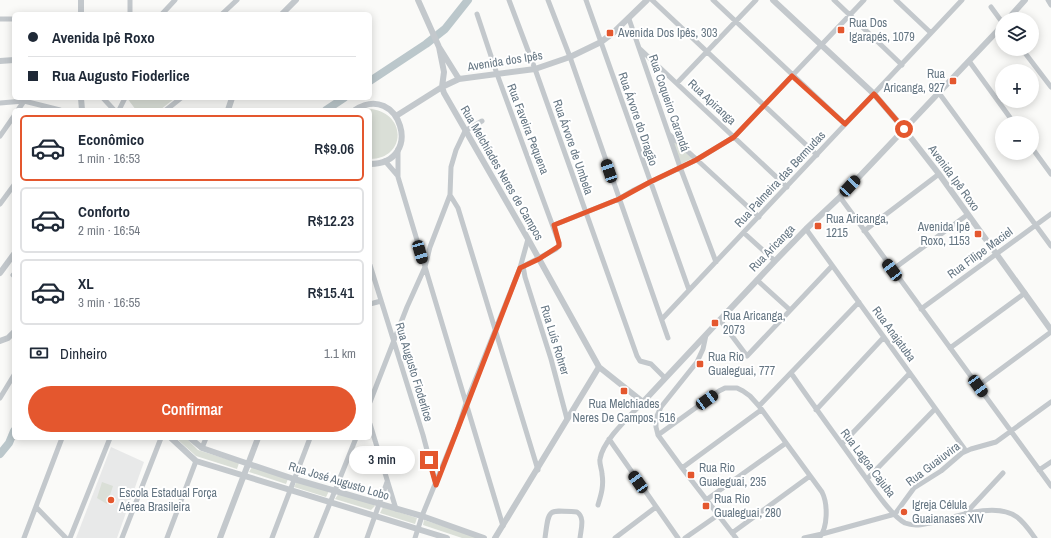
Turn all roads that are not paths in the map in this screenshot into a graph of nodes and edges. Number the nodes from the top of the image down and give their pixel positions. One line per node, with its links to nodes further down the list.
1 (82, 0): 23 (street)
2 (130, 0): 24 (street)
3 (175, 0): 25 (street)
4 (237, 0): 26 (street)
5 (296, 0): 27 (street)
6 (418, 0): 40 (street)
7 (509, 0): 50 (street, Rua Árvore de Umbela)
8 (548, 0): 45 (street)
9 (586, 0): 38 (street, Rua Árvore do Dragão)
10 (647, 0): 32 (street, Avenida dos Ipês)
11 (652, 0): 42 (street)
12 (713, 0): 35 (street)
13 (756, 0): 35 (street)
14 (773, 0): 39 (street, Avenida Ipê Roxo)
15 (834, 0): 31 (street)
16 (864, 0): 31 (street)
17 (896, 0): 36 (street)
18 (1025, 0): 29 (street)
19 (1048, 0): 21 (street)
20 (960, 1): 36 (street, Rua Palmeira das Bermudas)
21 (1051, 4)
22 (991, 7): 28 (street)
23 (82, 12)
24 (130, 12)
25 (164, 12)
26 (224, 12)
27 (284, 12)
28 (995, 12)
29 (1014, 12)
30 (477, 14): 51 (street, Rua Faveira Pequena)
31 (850, 15): 39 (street); 49 (street)
32 (629, 18): 38 (street, Avenida dos Ipês); 41 (street, Rua Coqueiro Carandá)
33 (0, 19): 34 (street)
34 (12, 19)
35 (736, 22): 42 (street); 52 (street)
36 (931, 33): 49 (street, Rua Palmeira das Bermudas)
37 (995, 33): 48 (street, Rua Aricanga)
38 (600, 42): 45 (street, Avenida dos Ipês); 90 (street, Rua Árvore do Dragão)
39 (821, 46): 52 (street); 59 (street, Avenida Ipê Roxo)
40 (439, 47): 44 (street); 53 (street)
41 (640, 48): 55 (street, Rua Apiranga); 77 (street, Rua Coqueiro Carandá)
42 (707, 51): 55 (street); 64 (street)
43 (1027, 56): 57 (street)
44 (440, 57): 54 (street); 56 (street)
45 (570, 57): 50 (street, Avenida dos Ipês); 95 (street)
46 (12, 60): 47 (street)
47 (0, 61)
48 (969, 61): 58 (street, Rua Aricanga); 71 (street)
49 (902, 65): 59 (street, Rua Palmeira das Bermudas)
50 (535, 69): 51 (street, Avenida dos Ipês); 97 (street, Rua Árvore de Umbela)
51 (497, 74): 53 (street, Avenida dos Ipês); 101 (street, Rua Faveira Pequena)
52 (792, 76): 64 (street); 74 (street)
53 (459, 79): 54 (street, Avenida dos Ipês)
54 (452, 82): 56 (street, Avenida dos Ipês)
55 (677, 83): 79 (street, Rua Apiranga)
56 (442, 87): 70 (street, Avenida dos Ipês); 76 (street, Rua Melchíades Neres de Campos)
57 (1051, 88)
58 (939, 93): 75 (street, Rua Aricanga); 102 (street)
59 (874, 94): 74 (street, Rua Palmeira das Bermudas); 75 (street, Avenida Ipê Roxo)
60 (105, 100): 67 (street)
61 (178, 100): 68 (street)
62 (24, 102): 63 (street); 65 (street); 66 (street)
63 (0, 103)
64 (765, 106): 79 (street); 81 (street)
65 (20, 108)
66 (51, 108)
67 (112, 108)
68 (168, 108)
69 (360, 108): 70 (street)
70 (396, 116): 80 (street)
71 (1009, 116)
72 (12, 119): 78 (street)
73 (482, 121): 76 (street)
74 (845, 124): 81 (street, Rua Palmeira das Bermudas)
75 (904, 129): 87 (street, Avenida Ipê Roxo); 94 (street, Rua Aricanga)
76 (465, 131): 93 (street); 106 (street, Rua Melchíades Neres de Campos)
77 (668, 134): 83 (street); 86 (street, Rua Coqueiro Carandá)
78 (0, 136)
79 (734, 137): 83 (street); 91 (street, Rua Apiranga)
80 (398, 149): 84 (street); 89 (street)
81 (817, 155): 91 (street, Rua Palmeira das Bermudas)
82 (1039, 158): 88 (street)
83 (696, 160): 86 (street); 100 (street)
84 (385, 161): 85 (street); 89 (street)
85 (372, 164)
86 (680, 167): 90 (street); 112 (street, Rua Coqueiro Carandá)
87 (939, 174): 99 (street, Avenida Ipê Roxo); 104 (street)
88 (1051, 174)
89 (398, 177): 114 (street)
90 (650, 182): 95 (street); 120 (street, Rua Árvore do Dragão)
91 (787, 187): 100 (street, Rua Palmeira das Bermudas)
92 (12, 188): 96 (street)
93 (450, 195): 114 (street); 129 (street)
94 (840, 197): 103 (street, Rua Aricanga); 104 (street)
95 (619, 199): 97 (street); 127 (street)
96 (0, 204)
97 (586, 213): 101 (street); 142 (street, Rua Árvore de Umbela)
98 (1051, 214): 102 (street, Rua Filipe Maciel)
99 (968, 215): 108 (street, Avenida Ipê Roxo); 116 (street)
100 (759, 217): 105 (street, Rua Palmeira das Bermudas)
101 (554, 225): 110 (street, Rua Faveira Pequena)
102 (1036, 225): 107 (street); 108 (street, Rua Filipe Maciel)
103 (806, 229): 111 (street, Rua Aricanga); 113 (street, Rua Anajatuba)
104 (864, 231): 116 (street)
105 (744, 233): 111 (street); 112 (street, Rua Palmeira das Bermudas)
106 (528, 239): 110 (street, Rua Melchíades Neres de Campos); 115 (street)
107 (1051, 246)
108 (996, 254): 121 (street, Avenida Ipê Roxo); 125 (street, Rua Filipe Maciel)
109 (12, 257): 118 (street)
110 (539, 259): 115 (street); 138 (street, Rua Melchíades Neres de Campos)
111 (775, 261): 119 (street, Rua Aricanga)
112 (716, 262): 120 (street, Rua Palmeira das Bermudas)
113 (832, 266): 123 (street, Rua Anajatuba); 126 (street)
114 (425, 267): 136 (street); 148 (street)
115 (522, 267): 129 (street); 152 (street, Rua Luís Rohrer)
116 (892, 270): 125 (street)
117 (372, 272): 122 (street, Rua Augusto Fioderlice)
118 (0, 273)
119 (758, 280): 126 (street); 128 (street, Rua Aricanga)
120 (689, 290): 127 (street, Rua Palmeira das Bermudas)
121 (1025, 293): 130 (street, Avenida Ipê Roxo); 137 (street)
122 (381, 301): 124 (street); 136 (street, Rua Augusto Fioderlice)
123 (859, 302): 134 (street, Rua Anajatuba); 139 (street)
124 (372, 303)
125 (921, 309): 137 (street)
126 (790, 310): 128 (street)
127 (662, 319): 133 (street)
128 (720, 320): 132 (street, Rua Aricanga)
129 (496, 330): 148 (street); 174 (street)
130 (1051, 331): 143 (street)
131 (12, 334): 135 (street)
132 (706, 335): 142 (street, Rua Aricanga); 155 (street)
133 (668, 338)
134 (884, 338): 140 (street, Rua Anajatuba); 151 (street)
135 (0, 341)
136 (394, 341): 144 (street); 182 (street, Rua Augusto Fioderlice)
137 (950, 348): 143 (street)
138 (599, 367): 146 (street, Rua Melchíades Neres de Campos); 152 (street)
139 (791, 373): 149 (street); 151 (street, Rua Lagoa Cajuba)
140 (910, 373): 150 (street, Rua Anajatuba); 167 (street)
141 (12, 378): 145 (street)
142 (665, 378): 146 (street, Rua Aricanga)
143 (978, 386): 153 (street)
144 (372, 393)
145 (0, 398)
146 (643, 402): 165 (street, Rua Aricanga)
147 (1051, 402): 153 (street, Rua Guaiuvira)
148 (466, 403): 182 (street); 198 (street)
149 (760, 408): 155 (street); 166 (street); 173 (street)
150 (935, 409): 169 (street, Rua Anajatuba); 180 (street)
151 (816, 410): 167 (street, Rua Lagoa Cajuba)
152 (567, 419): 174 (street)
153 (1011, 431): 169 (street, Rua Guaiuvira); 175 (street)
154 (372, 433): 181 (street)
155 (658, 435): 173 (street)
156 (61, 440): 190 (street)
157 (109, 440): 204 (street)
158 (159, 440): 205 (street)
159 (173, 440): 170 (street, Rua José Augusto Lobo)
160 (192, 440): 168 (street, Rua José Augusto Lobo)
161 (205, 440): 168 (street)
162 (257, 440): 172 (street)
163 (309, 440): 179 (street)
164 (355, 440): 185 (street)
165 (609, 440): 189 (street, Rua Aricanga); 191 (street)
166 (786, 443): 177 (street); 186 (street)
167 (842, 444): 180 (street, Rua Lagoa Cajuba)
168 (202, 448): 172 (street, Rua José Augusto Lobo)
169 (966, 451): 193 (street, Rua Guaiuvira)
170 (196, 461): 178 (street, Rua José Augusto Lobo); 206 (street)
171 (1051, 462): 175 (street)
172 (248, 464): 178 (street); 179 (street, Rua José Augusto Lobo)
173 (682, 468): 186 (street)
174 (538, 470): 198 (street)
175 (1039, 470): 183 (street)
176 (1003, 473): 194 (street)
177 (810, 476): 200 (street); 201 (street)
178 (244, 477): 184 (street, Rua José Augusto Lobo); 207 (street)
179 (294, 479): 184 (street); 185 (street, Rua José Augusto Lobo)
180 (867, 479): 193 (street, Rua Lagoa Cajuba)
181 (387, 482): 188 (street); 192 (street)
182 (436, 485): 197 (street)
183 (1051, 486)
184 (290, 490): 187 (street, Rua José Augusto Lobo); 208 (street)
185 (334, 491): 187 (street); 188 (street, Rua José Augusto Lobo)
186 (706, 500): 195 (street)
187 (330, 502): 196 (street, Rua José Augusto Lobo); 209 (street)
188 (380, 505): 192 (street, Rua José Augusto Lobo); 196 (street)
189 (598, 505)
190 (36, 507): 202 (street); 203 (street)
191 (656, 507): 217 (street); 218 (street)
192 (396, 509): 197 (street, Rua José Augusto Lobo)
193 (895, 514): 194 (street, Rua Lagoa Cajuba); 201 (street)
194 (965, 514): 222 (street, Rua Lagoa Cajuba)
195 (718, 515): 200 (street); 219 (street)
196 (375, 516): 199 (street, Rua José Augusto Lobo); 210 (street)
197 (422, 516): 199 (street); 213 (street, Rua José Augusto Lobo)
198 (503, 526): 214 (street)
199 (418, 529): 211 (street); 212 (street, Rua José Augusto Lobo)
200 (732, 533): 220 (street)
201 (821, 536): 221 (street)
202 (24, 538)
203 (66, 538)
204 (70, 538)
205 (122, 538)
206 (167, 538)
207 (220, 538)
208 (272, 538)
209 (316, 538)
210 (367, 538)
211 (415, 538)
212 (448, 538)
213 (484, 538)
214 (495, 538)
215 (545, 538): 216 (street)
216 (580, 538)
217 (615, 538)
218 (678, 538)
219 (685, 538)
220 (736, 538)
221 (804, 538)
222 (1036, 538)

